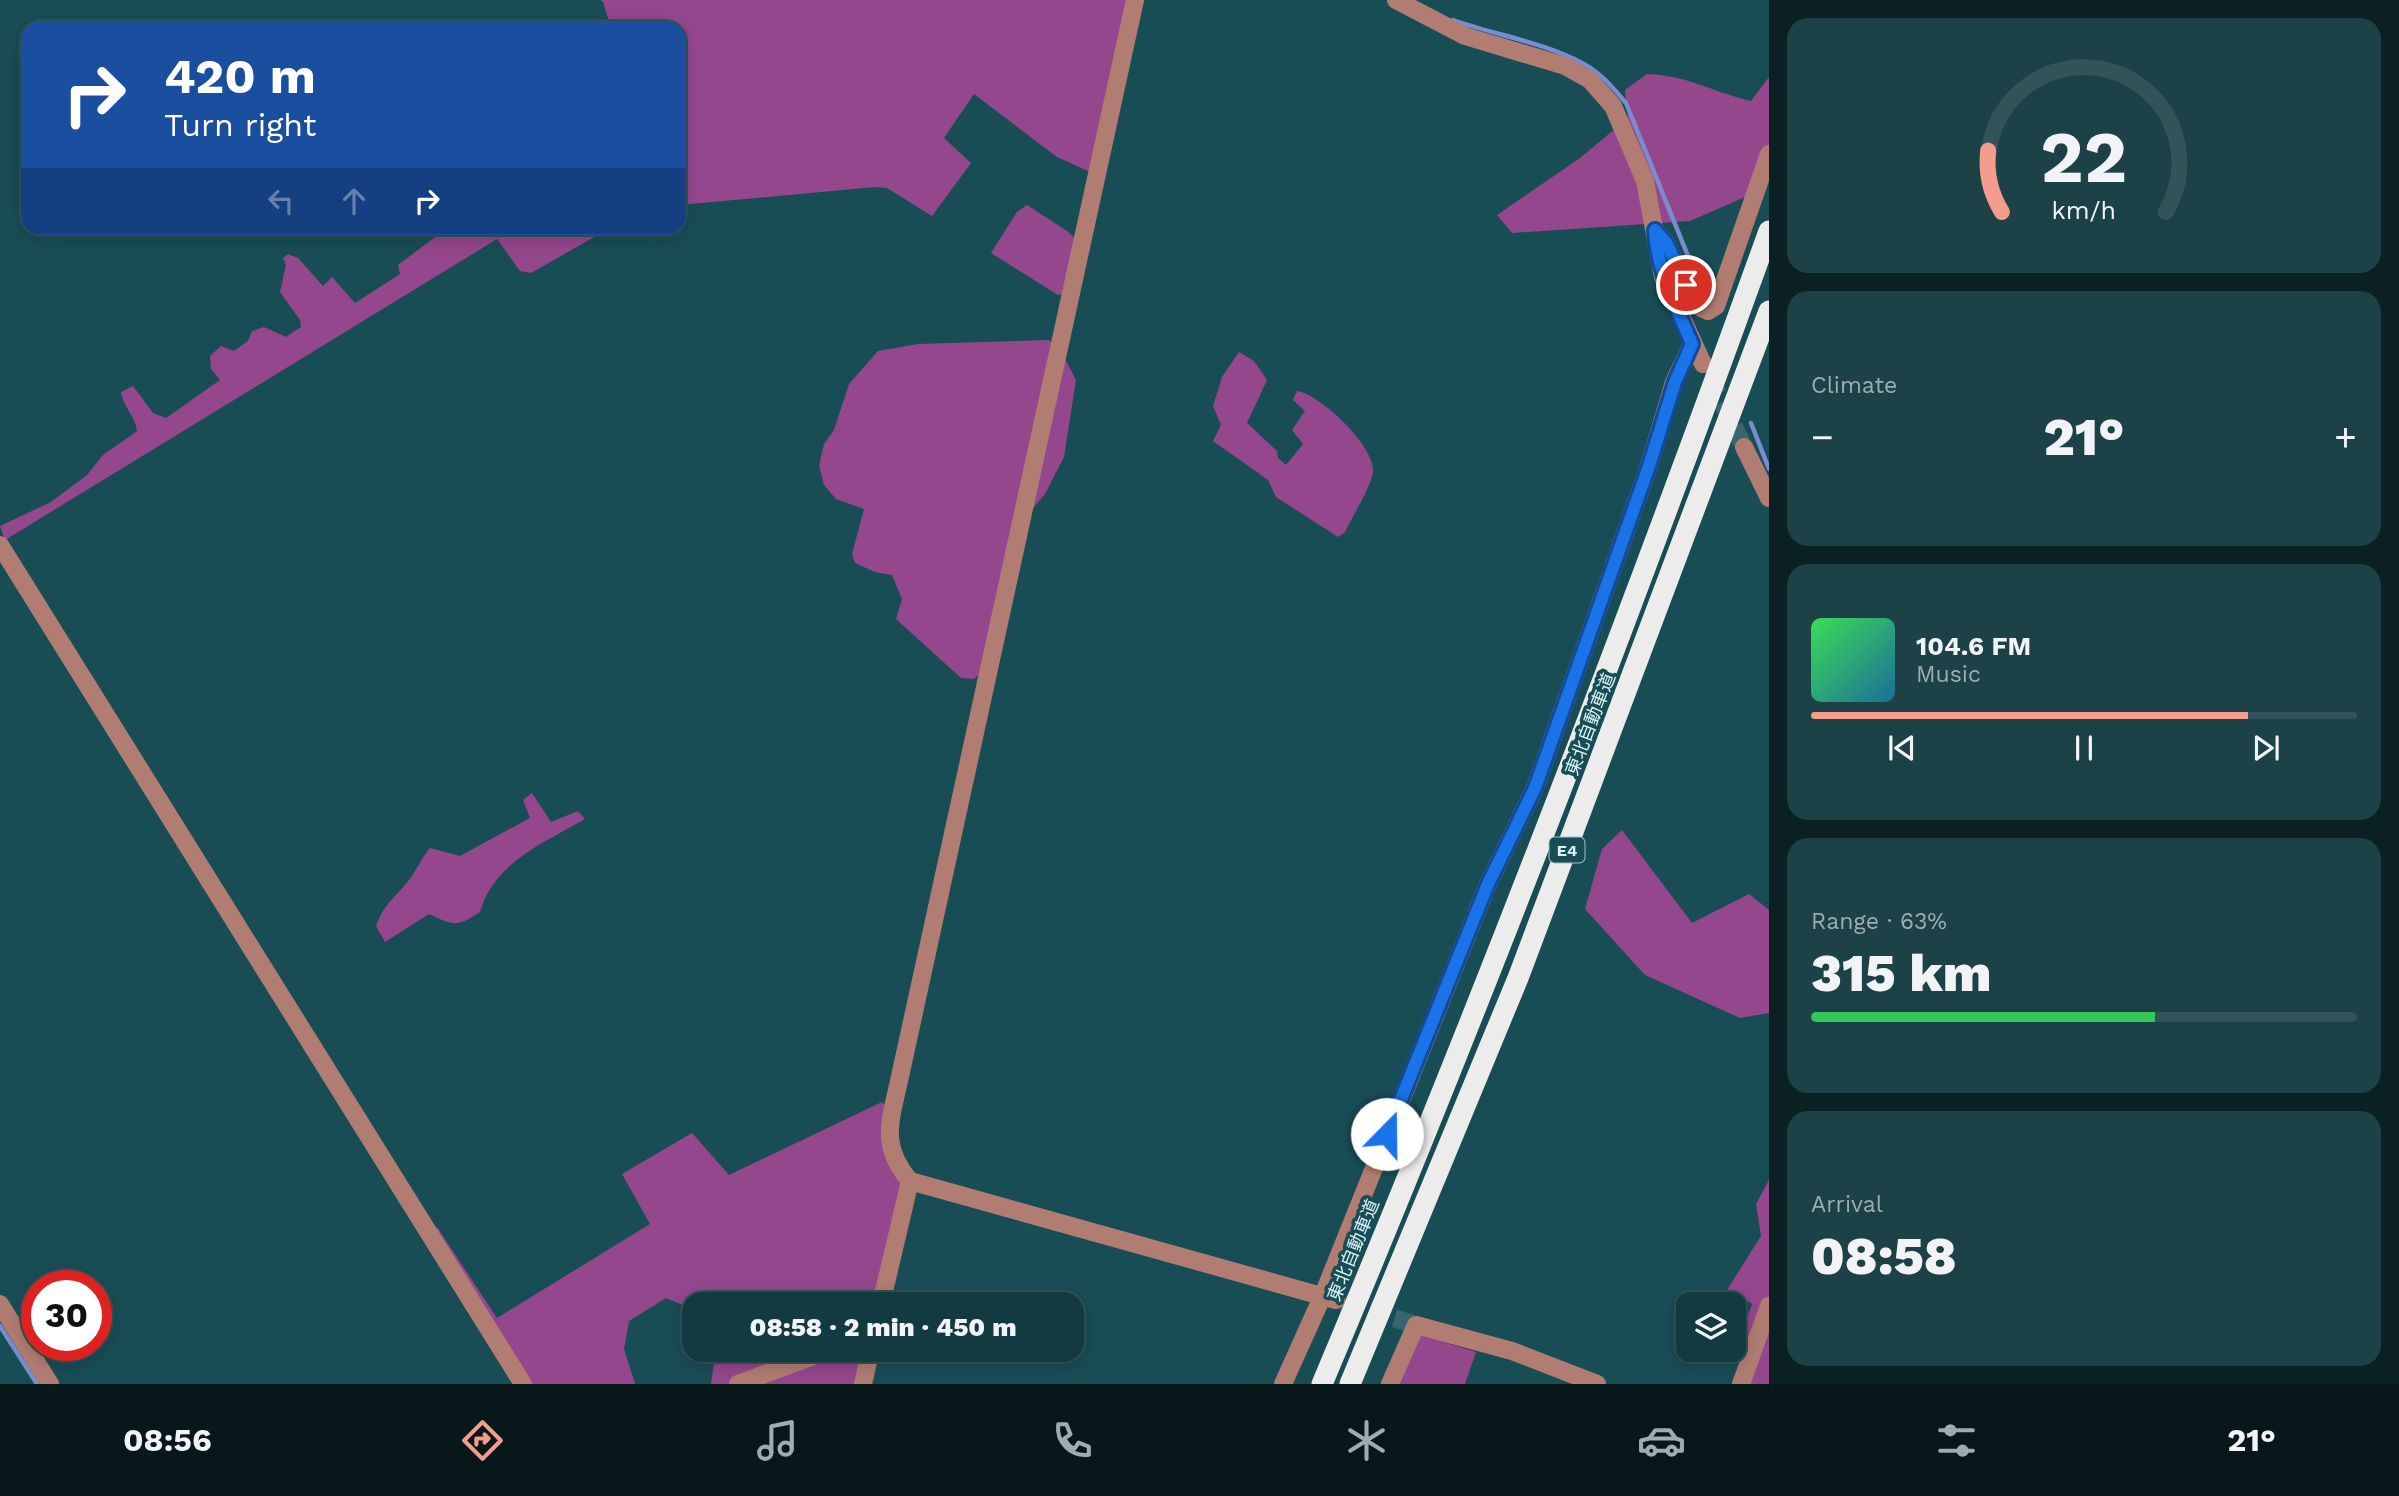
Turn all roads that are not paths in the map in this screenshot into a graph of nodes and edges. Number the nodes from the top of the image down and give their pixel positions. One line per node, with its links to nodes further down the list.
1 (1135, 0): 12 (street)
2 (1396, 0): 4 (street)
3 (1769, 154): 4 (street)
4 (1655, 230): 7 (street)
5 (1769, 231): 24 (highway, 東北自動車道 / E4)
6 (1769, 311): 25 (highway, 東北自動車道 / E4)
7 (1692, 344): 8 (street); 14 (street)
8 (1703, 364)
9 (1744, 447): 10 (street)
10 (1769, 498)
11 (0, 545): 20 (street)
12 (910, 1181): 13 (street); 14 (street)
13 (884, 1292)
14 (1330, 1297): 23 (street)
15 (0, 1304): 19 (street)
16 (1769, 1306): 28 (street)
17 (797, 1362): 21 (street)
18 (867, 1362): 22 (street)
19 (50, 1384)
20 (523, 1384)
21 (738, 1384)
22 (863, 1384)
23 (1283, 1384)
24 (1322, 1384)
25 (1350, 1384)
26 (1390, 1384): 27 (street)
27 (1597, 1384)
28 (1741, 1384)

